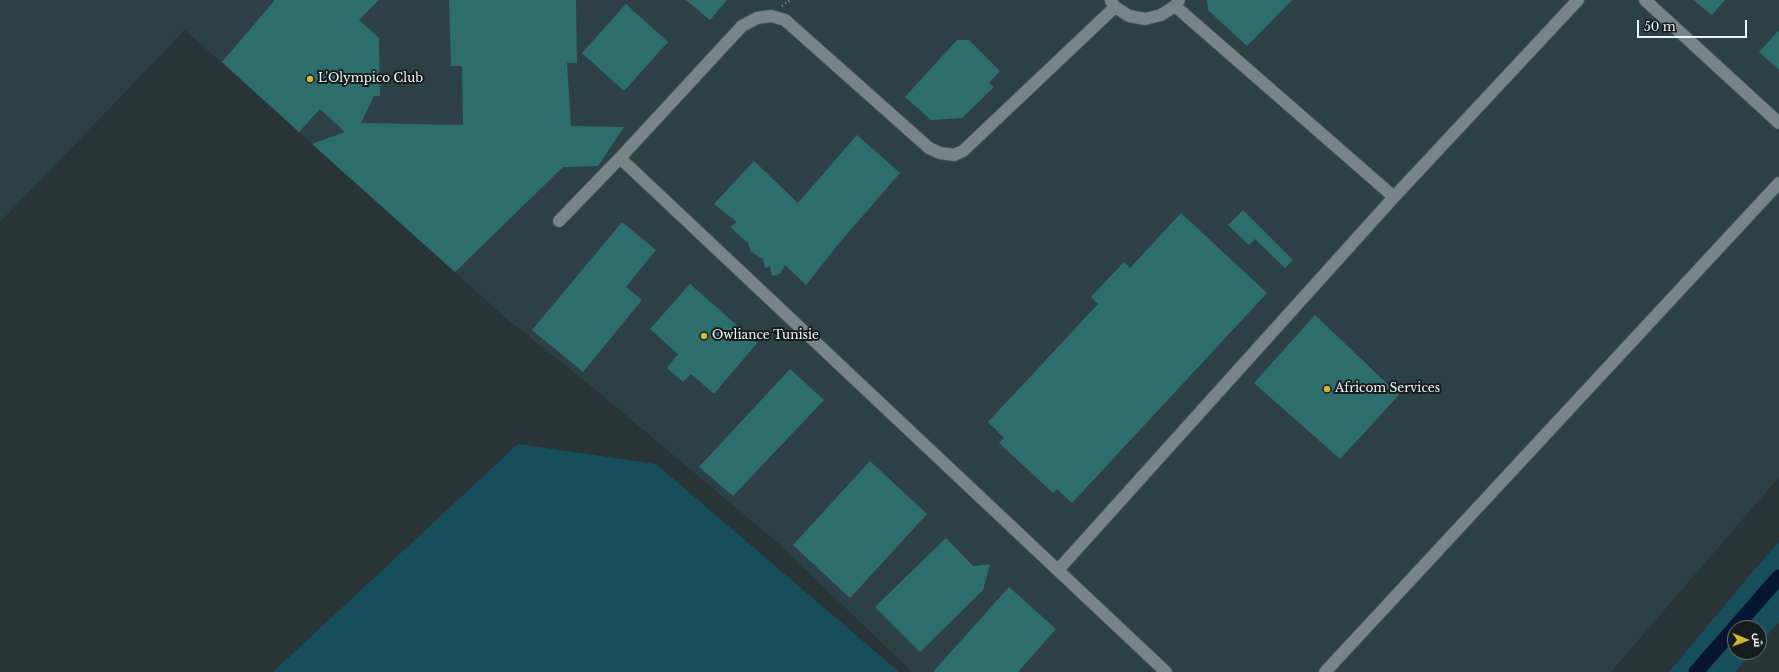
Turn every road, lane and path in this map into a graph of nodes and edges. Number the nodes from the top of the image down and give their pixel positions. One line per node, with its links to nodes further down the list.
1 (1578, 0): 8 (street)
2 (1645, 0): 5 (street)
3 (1113, 3): 4 (street); 6 (street)
4 (1177, 3): 8 (street)
5 (1779, 123)
6 (620, 158): 9 (street); 10 (street)
7 (1779, 183): 12 (street)
8 (1394, 197): 10 (street)
9 (559, 221)
10 (1058, 570): 11 (street)
11 (1166, 672)
12 (1325, 672)

